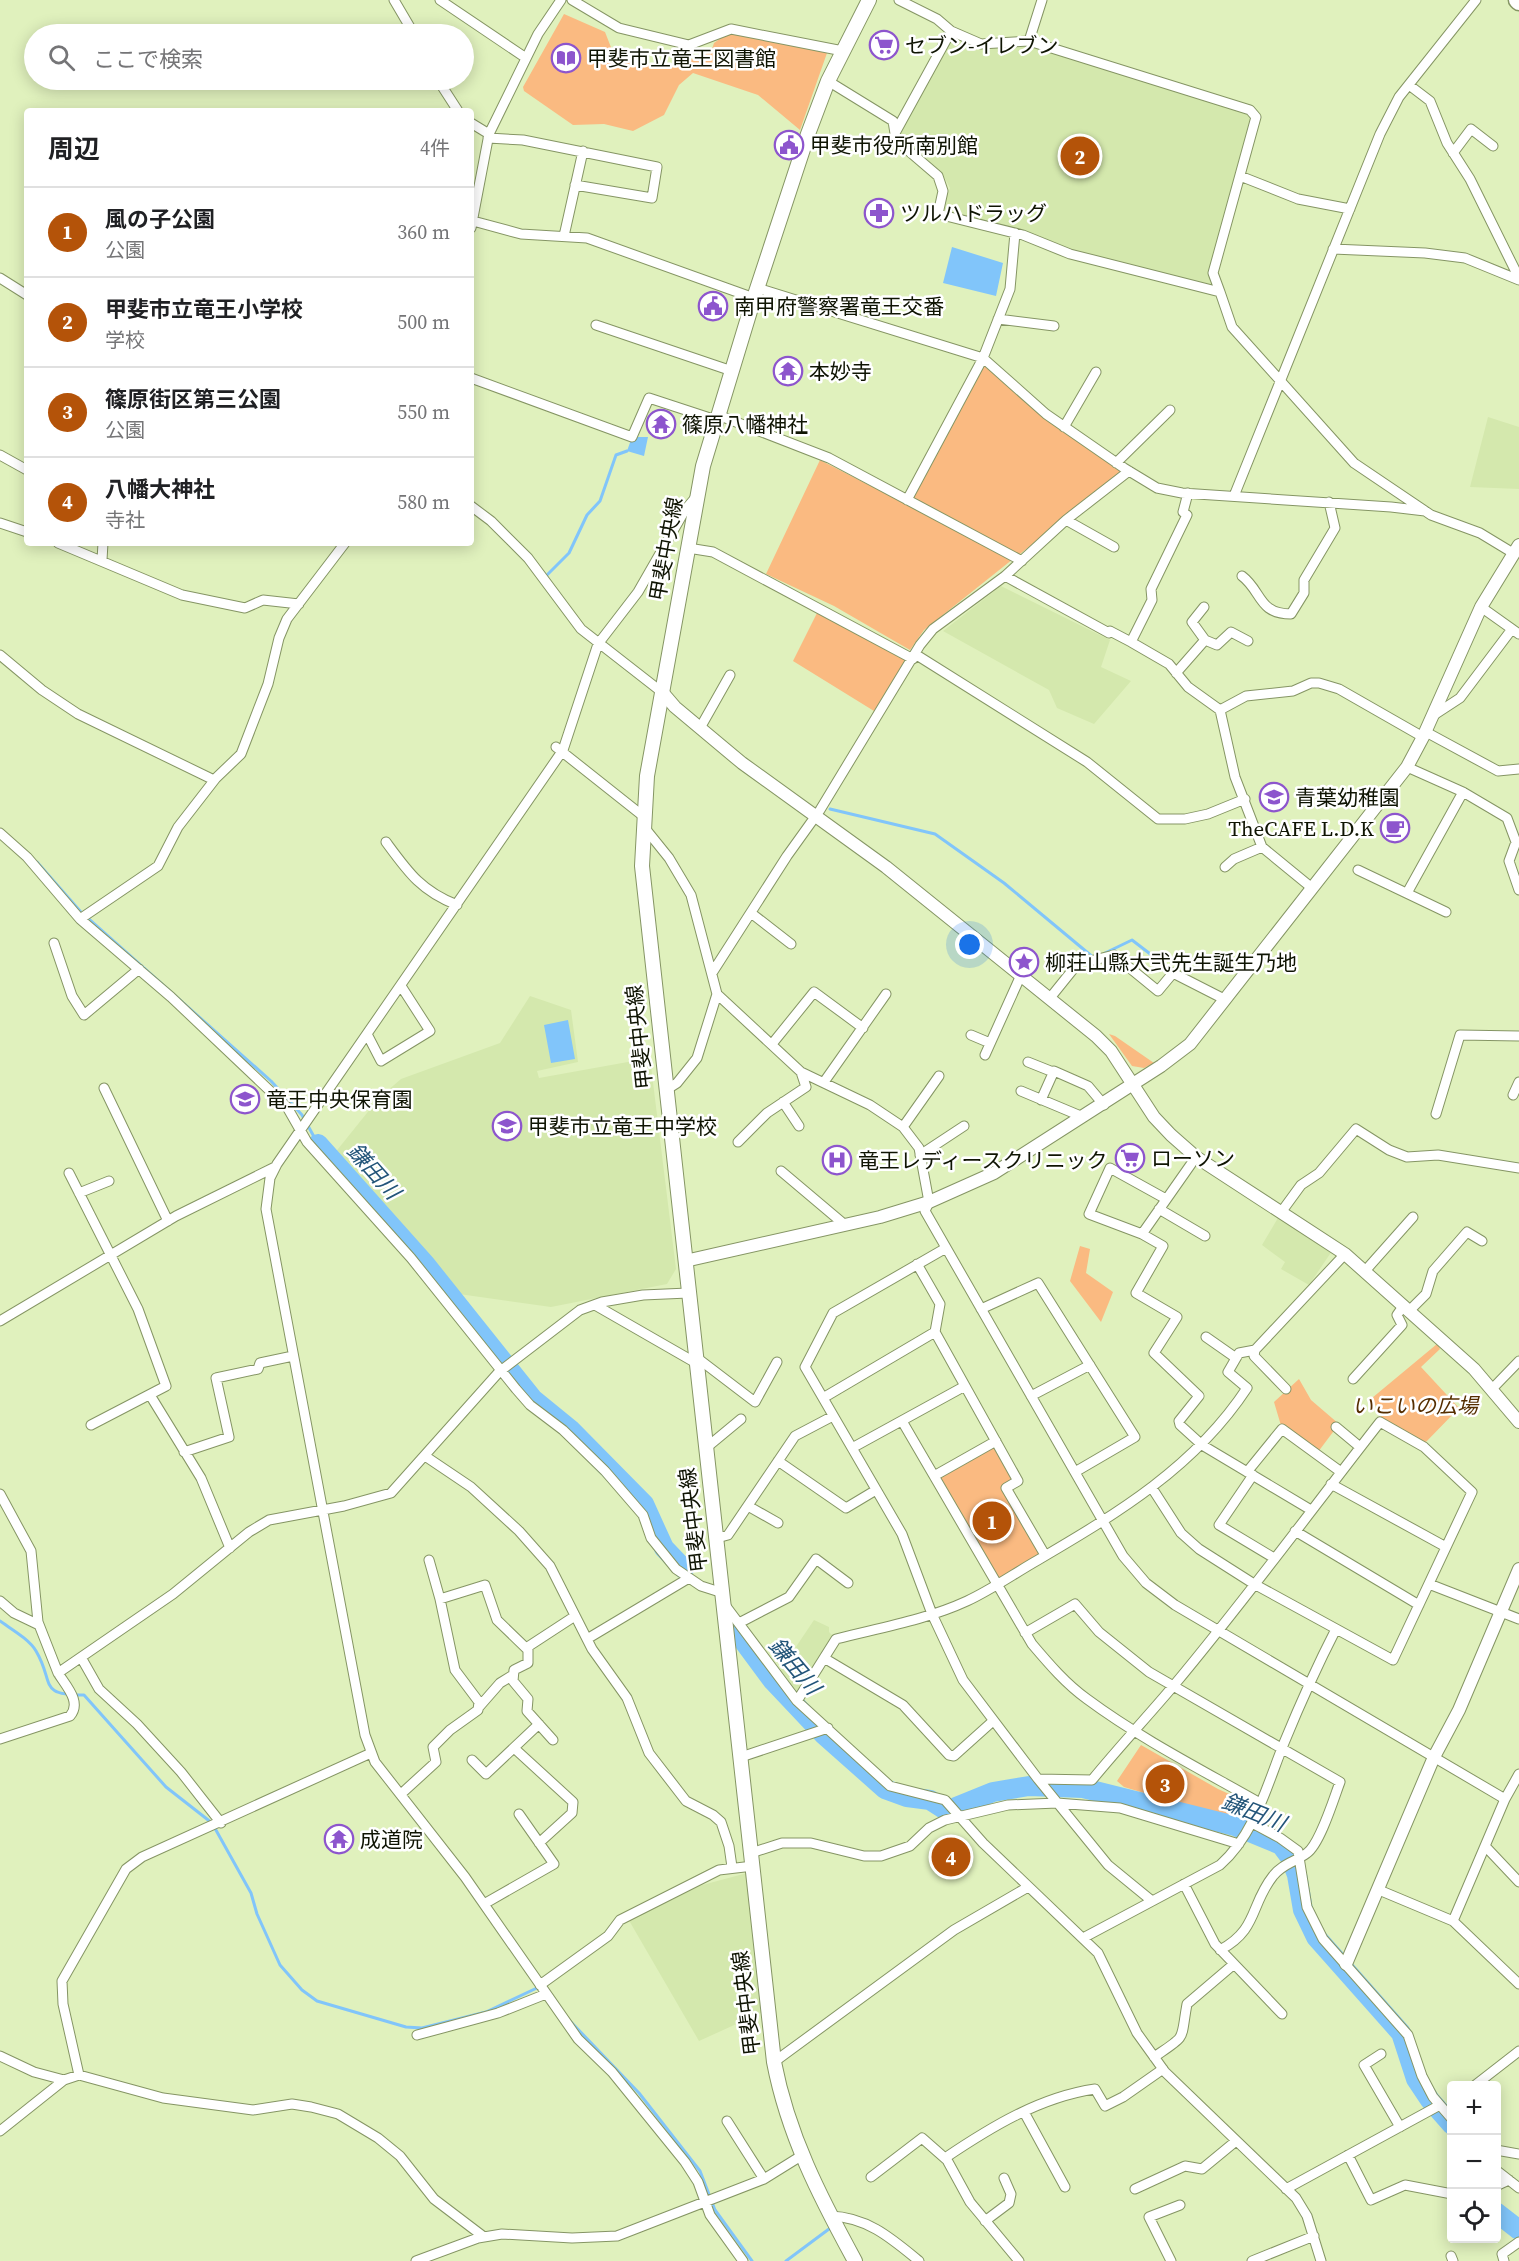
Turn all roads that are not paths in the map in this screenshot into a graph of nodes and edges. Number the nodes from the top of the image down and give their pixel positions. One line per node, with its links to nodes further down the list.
1 (394, 0): 9 (street)
2 (440, 0): 13 (street)
3 (561, 0): 13 (street)
4 (572, 0): 12 (street)
5 (869, 0): 12 (main road, 甲斐中央線)
6 (899, 0): 10 (street)
7 (1042, 0): 11 (street)
8 (1476, 0): 15 (street)
9 (408, 24)
10 (951, 31): 11 (street); 19 (street)
11 (1029, 41): 24 (street)
12 (843, 51): 14 (main road, 甲斐中央線)
13 (526, 58): 20 (street)
14 (828, 81): 19 (street); 36 (main road, 甲斐中央線)
15 (1409, 85): 23 (street); 26 (street)
16 (444, 90): 17 (street)
17 (456, 108)
18 (474, 125): 20 (street)
19 (895, 133): 29 (street)
20 (489, 136): 22 (street); 27 (street)
21 (1493, 146): 23 (street)
22 (583, 151): 25 (street); 25 (street)
23 (1453, 153): 33 (street)
24 (1240, 176): 26 (street); 34 (street)
25 (575, 185): 30 (street)
26 (1350, 208): 31 (street)
27 (474, 215)
28 (474, 225): 30 (street)
29 (1015, 233): 34 (street); 37 (street)
30 (564, 236): 36 (street)
31 (1333, 249): 33 (street); 44 (street)
32 (0, 278): 35 (street)
33 (1519, 279)
34 (1220, 292): 44 (street)
35 (24, 293)
36 (755, 293): 40 (street); 41 (main road, 甲斐中央線)
37 (998, 319): 39 (street); 40 (street)
38 (596, 325): 41 (street)
39 (1054, 326)
40 (983, 358): 47 (street); 55 (street)
41 (732, 371): 46 (main road, 甲斐中央線)
42 (1096, 372): 47 (street)
43 (474, 379): 46 (street)
44 (1281, 382): 54 (street); 58 (street)
45 (1170, 410): 49 (street)
46 (717, 418): 53 (main road, 甲斐中央線); 55 (street)
47 (1064, 427): 49 (street)
48 (0, 455): 50 (street)
49 (1116, 463): 51 (street)
50 (24, 468)
51 (1129, 471): 52 (street); 59 (street)
52 (1188, 493): 54 (street); 78 (street)
53 (698, 496): 66 (main road, 甲斐中央線); 79 (street)
54 (1234, 496): 56 (street)
55 (907, 500): 69 (street)
56 (1329, 502): 58 (street); 71 (street)
57 (474, 508): 79 (street)
58 (1425, 511): 67 (street)
59 (1066, 520): 65 (street); 69 (street)
60 (0, 523): 61 (street)
61 (24, 531)
62 (66, 546): 68 (street)
63 (103, 546): 68 (street)
64 (343, 546): 72 (street)
65 (1113, 547)
66 (688, 548): 81 (street); 84 (main road, 甲斐中央線)
67 (1516, 549): 74 (street)
68 (102, 560): 72 (street)
69 (1022, 561): 70 (street)
70 (1005, 576): 78 (street); 81 (street)
71 (1242, 576)
72 (299, 604): 92 (street)
73 (1204, 607): 76 (street)
74 (1481, 608): 75 (street); 86 (street)
75 (1516, 632): 86 (street)
76 (1205, 640): 77 (street); 82 (street)
77 (1248, 641)
78 (1131, 642): 82 (street)
79 (598, 644): 84 (street); 89 (street)
80 (0, 655): 92 (street)
81 (914, 656): 94 (street); 95 (street)
82 (1176, 673): 85 (street)
83 (730, 675): 87 (street)
84 (663, 693): 87 (street); 96 (main road, 甲斐中央線)
85 (1220, 710): 88 (street); 94 (street)
86 (1433, 715): 88 (street)
87 (700, 728): 95 (street)
88 (1424, 735): 90 (street); 91 (street)
89 (559, 748): 96 (street); 105 (street)
90 (1407, 767): 93 (street); 102 (street)
91 (1519, 769)
92 (214, 780): 108 (street)
93 (1463, 792): 103 (street); 104 (street)
94 (1245, 799): 99 (street)
95 (815, 816): 107 (street); 113 (street)
96 (643, 820): 112 (street); 134 (main road, 甲斐中央線)
97 (0, 833): 108 (street)
98 (386, 842): 105 (street)
99 (1262, 847): 100 (street); 102 (street)
100 (1225, 867)
101 (1358, 870): 104 (street)
102 (1312, 888): 118 (street)
103 (1519, 890)
104 (1407, 893): 106 (street)
105 (457, 905): 114 (street)
106 (1446, 912)
107 (751, 913): 110 (street); 112 (street)
108 (80, 919): 111 (street)
109 (54, 943): 111 (street)
110 (791, 944)
111 (139, 969): 145 (street)
112 (712, 974): 115 (street)
113 (1021, 975): 117 (street); 123 (street)
114 (401, 986): 120 (street); 120 (street)
115 (717, 994): 124 (street); 134 (street)
116 (886, 994): 119 (street)
117 (1050, 998): 118 (street); 132 (street)
118 (1224, 999): 132 (street)
119 (863, 1028): 124 (street); 130 (street)
120 (368, 1034): 145 (street)
121 (971, 1035): 123 (street)
122 (1519, 1036): 140 (street)
123 (990, 1043): 125 (street)
124 (772, 1044): 127 (street)
125 (985, 1055)
126 (1028, 1062): 128 (street)
127 (801, 1072): 130 (street); 138 (street)
128 (1053, 1072): 137 (street); 139 (street)
129 (939, 1076): 144 (street)
130 (824, 1082): 144 (street)
131 (1519, 1082): 136 (street)
132 (1133, 1085): 139 (street); 148 (street)
133 (104, 1088): 160 (street)
134 (666, 1090): 168 (main road, 甲斐中央線)
135 (1021, 1091): 137 (street)
136 (1513, 1095)
137 (1041, 1100): 141 (street)
138 (783, 1102): 142 (street); 146 (street)
139 (1104, 1105): 141 (street)
140 (1436, 1114)
141 (1083, 1117): 156 (street)
142 (799, 1126)
143 (964, 1126): 147 (street)
144 (903, 1127): 147 (street)
145 (301, 1130): 149 (street); 185 (street)
146 (738, 1142)
147 (920, 1155): 156 (street)
148 (1196, 1157): 155 (street); 158 (street)
149 (276, 1167): 160 (street); 179 (street)
150 (1519, 1168): 158 (street)
151 (781, 1171): 161 (street)
152 (69, 1173): 154 (street)
153 (109, 1181): 154 (street)
154 (79, 1194): 167 (street)
155 (1166, 1199): 157 (street); 162 (street)
156 (928, 1202): 161 (street); 165 (street)
157 (1159, 1209): 162 (street); 163 (street)
158 (1282, 1211): 166 (street)
159 (1413, 1217): 170 (street)
160 (168, 1221): 167 (street)
161 (845, 1225): 168 (street)
162 (1142, 1234): 200 (street)
163 (1204, 1236)
164 (1482, 1241): 173 (street)
165 (946, 1248): 169 (street); 174 (street)
166 (1345, 1254): 170 (street); 178 (street)
167 (109, 1255): 175 (street); 190 (street)
168 (685, 1261): 171 (main road, 甲斐中央線)
169 (917, 1264): 176 (street); 192 (street)
170 (1365, 1271): 173 (street)
171 (688, 1293): 172 (street); 181 (main road, 甲斐中央線)
172 (595, 1305): 181 (street); 185 (street)
173 (1407, 1307): 186 (street); 189 (street)
174 (981, 1309): 184 (street); 191 (street)
175 (0, 1321)
176 (935, 1332): 187 (street); 192 (street)
177 (1206, 1336): 180 (street)
178 (1255, 1350): 180 (street); 188 (street)
179 (293, 1356): 204 (street); 216 (street)
180 (1236, 1358): 200 (street)
181 (696, 1360): 183 (street); 202 (main road, 甲斐中央線)
182 (1519, 1361): 189 (street)
183 (777, 1362)
184 (1090, 1365): 191 (street); 207 (street)
185 (501, 1370): 205 (street); 228 (street)
186 (1353, 1379)
187 (965, 1386): 195 (street); 199 (street)
188 (1286, 1389)
189 (1492, 1389): 196 (street)
190 (150, 1395): 197 (street); 204 (street)
191 (1031, 1396): 207 (street)
192 (823, 1398): 193 (street)
193 (833, 1416): 203 (street); 206 (street)
194 (741, 1419): 202 (street)
195 (902, 1421): 203 (street); 210 (street)
196 (1519, 1422)
197 (92, 1425)
198 (1336, 1427): 201 (street)
199 (996, 1441): 210 (street); 224 (street)
200 (1202, 1445): 209 (street); 212 (street)
201 (1360, 1447): 208 (street); 222 (street)
202 (706, 1448): 221 (main road, 甲斐中央線)
203 (852, 1448): 213 (street)
204 (184, 1452): 223 (street)
205 (425, 1456): 216 (street); 239 (street)
206 (778, 1461): 213 (street); 215 (street)
207 (1075, 1472): 218 (street)
208 (1341, 1472): 209 (street); 211 (street)
209 (1250, 1474): 217 (street); 225 (street)
210 (934, 1476): 230 (street)
211 (1331, 1484): 217 (street); 222 (street)
212 (1152, 1488): 218 (street); 231 (street)
213 (876, 1490): 238 (street)
214 (0, 1494): 242 (street)
215 (748, 1506): 219 (street); 221 (street)
216 (323, 1510): 223 (street); 264 (street)
217 (1311, 1510): 220 (street)
218 (1103, 1521): 224 (street); 244 (street)
219 (778, 1523)
220 (1295, 1531): 225 (street); 236 (street)
221 (717, 1538): 233 (main road, 甲斐中央線)
222 (1446, 1547): 232 (street)
223 (230, 1548): 249 (street)
224 (1045, 1556): 230 (street)
225 (1274, 1558): 231 (street)
226 (429, 1560): 234 (street)
227 (1519, 1569): 237 (street)
228 (689, 1578): 233 (street); 246 (street)
229 (848, 1583): 241 (street)
230 (996, 1584): 238 (street); 245 (street)
231 (1254, 1584): 243 (street); 244 (street)
232 (1429, 1584): 236 (street); 237 (street)
233 (724, 1598): 241 (street); 265 (main road, 甲斐中央線)
234 (440, 1599): 247 (street); 255 (street)
235 (0, 1601): 242 (street)
236 (1419, 1605): 243 (street)
237 (1501, 1611): 240 (street); 266 (street)
238 (932, 1614): 248 (street); 256 (street)
239 (575, 1616): 246 (street); 247 (street)
240 (1519, 1619)
241 (739, 1623): 254 (street)
242 (39, 1625): 250 (street)
243 (1336, 1629): 252 (street)
244 (1218, 1630): 252 (street); 253 (street)
245 (1025, 1633): 253 (street); 259 (street)
246 (587, 1639): 283 (street)
247 (526, 1648): 251 (street)
248 (824, 1658): 254 (street); 256 (street)
249 (82, 1659): 250 (street); 276 (street)
250 (58, 1673): 260 (street)
251 (513, 1675): 255 (street); 257 (street)
252 (1309, 1684): 262 (street); 266 (street)
253 (1174, 1685): 259 (street); 262 (street)
254 (797, 1701): 258 (street)
255 (479, 1707): 270 (street)
256 (993, 1721): 269 (street)
257 (538, 1724): 261 (street); 263 (street)
258 (828, 1728): 265 (street); 275 (street)
259 (1133, 1729): 269 (street); 273 (street)
260 (0, 1739)
261 (553, 1740)
262 (1283, 1747): 273 (street); 281 (street)
263 (514, 1748): 267 (street); 278 (street)
264 (371, 1753): 270 (street); 276 (street)
265 (741, 1757): 282 (main road, 甲斐中央線)
266 (1434, 1757): 271 (street); 287 (street)
267 (472, 1760)
268 (1519, 1774): 271 (street)
269 (1038, 1779): 272 (street)
270 (402, 1794): 289 (street)
271 (1505, 1799): 280 (street)
272 (1057, 1803): 275 (street); 279 (street); 288 (street)
273 (1260, 1803): 277 (street)
274 (519, 1814): 278 (street)
275 (958, 1817): 282 (street); 286 (street)
276 (221, 1823): 305 (street)
277 (1252, 1823): 279 (street); 281 (street)
278 (539, 1843): 289 (street)
279 (1239, 1844): 285 (street)
280 (1485, 1846): 284 (street); 290 (street)
281 (1299, 1858): 292 (street); 294 (street)
282 (752, 1860): 283 (street); 303 (main road, 甲斐中央線)
283 (732, 1867): 296 (street)
284 (1519, 1882)
285 (1184, 1884): 288 (street); 292 (street)
286 (1028, 1887): 291 (street); 303 (street)
287 (1379, 1890): 290 (street); 294 (street)
288 (1152, 1901): 291 (street)
289 (484, 1904): 296 (street)
290 (1453, 1921): 295 (street)
291 (1083, 1938): 302 (street)
292 (1220, 1950): 293 (street)
293 (1234, 1964): 297 (street); 302 (street)
294 (1346, 1964): 309 (street)
295 (1519, 1984)
296 (543, 1989): 298 (street); 332 (street)
297 (1282, 2014)
298 (417, 2035)
299 (1519, 2051): 307 (street)
300 (1381, 2054): 313 (street)
301 (0, 2056): 306 (street)
302 (1154, 2057): 304 (street)
303 (774, 2062): 319 (main road, 甲斐中央線)
304 (1163, 2068): 310 (street); 315 (street)
305 (80, 2074): 306 (street); 337 (street)
306 (64, 2080): 314 (street)
307 (1479, 2081)
308 (1447, 2104): 309 (street)
309 (1441, 2107): 311 (street); 313 (street)
310 (1024, 2112): 320 (street); 327 (street)
311 (1447, 2114)
312 (727, 2121): 324 (street)
313 (1400, 2127): 318 (street)
314 (0, 2131)
315 (1236, 2141): 329 (street); 330 (street)
316 (1501, 2151): 317 (street)
317 (1519, 2154)
318 (1348, 2155): 330 (street); 331 (street)
319 (801, 2156): 324 (street); 334 (main road, 甲斐中央線)
320 (945, 2158): 322 (street); 335 (street)
321 (1501, 2173): 325 (street)
322 (871, 2177)
323 (1004, 2178): 335 (street)
324 (764, 2179): 332 (street)
325 (1509, 2180): 326 (street); 328 (street)
326 (1501, 2184)
327 (1065, 2187)
328 (1519, 2188)
329 (1135, 2189)
330 (1287, 2189): 336 (street)
331 (1447, 2193)
332 (705, 2202): 337 (street); 341 (street)
333 (1180, 2205): 345 (street)
334 (830, 2216): 342 (main road, 甲斐中央線); 343 (street)
335 (985, 2221): 344 (street)
336 (1314, 2236): 339 (street); 346 (street)
337 (484, 2237): 340 (street)
338 (1519, 2242): 348 (street)
339 (1320, 2257): 347 (street)
340 (416, 2261)
341 (743, 2261)
342 (855, 2261)
343 (919, 2261)
344 (1019, 2261)
345 (1171, 2261)
346 (1252, 2261)
347 (1331, 2261)
348 (1504, 2261)

